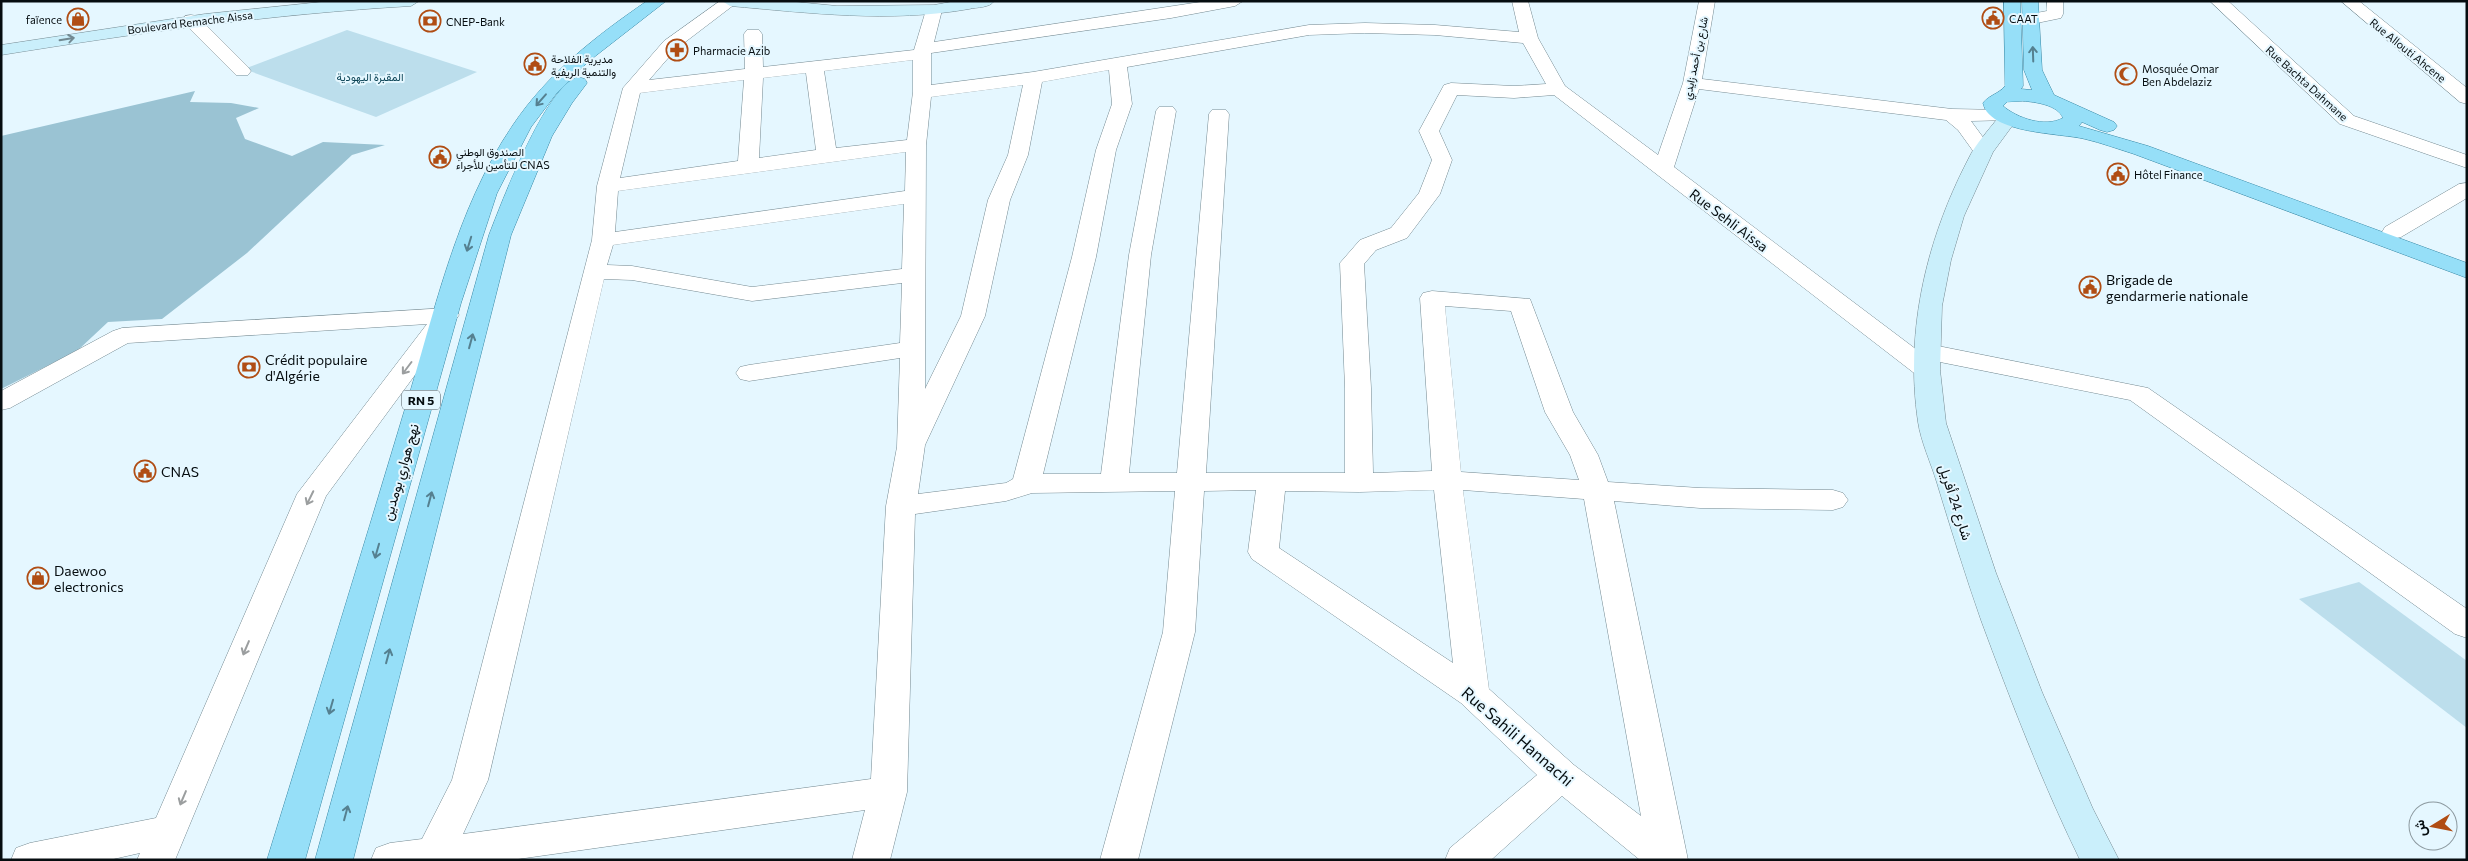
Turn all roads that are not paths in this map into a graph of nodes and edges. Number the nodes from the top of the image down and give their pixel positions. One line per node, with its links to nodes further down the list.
1 (262, 1): 21 (main road, Boulevard Remache Aissa)
2 (409, 1): 19 (main road, Boulevard Remache Aissa)
3 (658, 1): 56 (main road, نهج هواري بومدين / RN 5, one-way to 56)
4 (678, 1): 80 (main road, RN 5, one-way to 4)
5 (731, 1): 16 (main road); 31 (street)
6 (839, 1): 16 (main road)
7 (986, 1): 17 (main road)
8 (1234, 1): 24 (street)
9 (1520, 1): 22 (street, Rue Sehli Aissa)
10 (1707, 1): 30 (street, شارع بن أحمد زايدي)
11 (2012, 1): 40 (main road)
12 (2030, 1): 18 (main road)
13 (2055, 1): 18 (street)
14 (2218, 1): 44 (street, Rue Bachta Dahmane)
15 (2349, 1): 34 (street, Rue Allouti Ahcene)
16 (873, 9): 17 (main road)
17 (934, 10): 24 (street)
18 (2032, 19): 35 (main road, one-way to 18)
19 (191, 20): 23 (main road, Boulevard Remache Aissa, one-way to 19); 27 (street)
20 (753, 34): 28 (street)
21 (1, 38)
22 (1529, 38): 25 (street); 32 (street, Rue Sehli Aissa)
23 (1, 50)
24 (923, 51): 26 (street); 33 (street)
25 (1118, 64): 29 (street); 67 (street)
26 (814, 67): 28 (street); 43 (street)
27 (242, 71)
28 (754, 74): 31 (street); 45 (street)
29 (1033, 78): 33 (street); 61 (street)
30 (1692, 83): 39 (street); 46 (street, شارع بن أحمد زايدي)
31 (632, 88): 47 (street)
32 (1558, 89): 46 (street, Rue Sehli Aissa); 66 (street)
33 (922, 92): 42 (street)
34 (2467, 98)
35 (2047, 100): 36 (main road); 40 (main road)
36 (2067, 108): 41 (main road); 50 (main road)
37 (1166, 112): 65 (street)
38 (1219, 114): 63 (street)
39 (1952, 115): 40 (street); 40 (street)
40 (1999, 119): 41 (main road); 58 (main road, شارع 24 أفريل)
41 (2044, 126): 54 (main road)
42 (916, 146): 43 (street); 49 (street)
43 (827, 155): 45 (street)
44 (2467, 162)
45 (748, 166): 47 (street)
46 (1663, 170): 58 (street, Rue Sehli Aissa)
47 (608, 186): 51 (street)
48 (2467, 188): 50 (street)
49 (914, 196): 51 (street); 55 (street)
50 (2393, 232): 52 (main road)
51 (603, 240): 53 (street)
52 (2467, 260)
53 (594, 271): 55 (street); 76 (street)
54 (2467, 271)
55 (912, 275): 57 (street)
56 (447, 315): 60 (street); 75 (street, one-way to 75); 79 (main road, نهج هواري بومدين / RN 5, one-way to 79)
57 (912, 349): 59 (street); 61 (street)
58 (1927, 361): 71 (street); 85 (main road, شارع 24 أفريل)
59 (749, 373)
60 (1, 402)
61 (911, 447): 70 (street)
62 (1447, 480): 66 (street); 68 (street); 68 (street); 72 (street)
63 (1191, 481): 64 (street); 65 (street); 83 (street)
64 (1272, 481): 66 (street); 72 (street, Rue Sahili Hannachi)
65 (1114, 482): 67 (street)
66 (1359, 483)
67 (1026, 484): 70 (street)
68 (1597, 490): 69 (street); 77 (street)
69 (1833, 500)
70 (901, 506): 74 (street)
71 (2467, 626)
72 (1473, 694): 73 (street, Rue Sahili Hannachi)
73 (1561, 775): 77 (street, Rue Sahili Hannachi); 84 (street)
74 (889, 792): 76 (street); 82 (street)
75 (163, 846): 78 (street)
76 (432, 857): 81 (street)
77 (1669, 859)
78 (30, 860)
79 (286, 860)
80 (334, 860)
81 (390, 860)
82 (871, 860)
83 (1119, 860)
84 (1464, 860)
85 (2100, 860)

